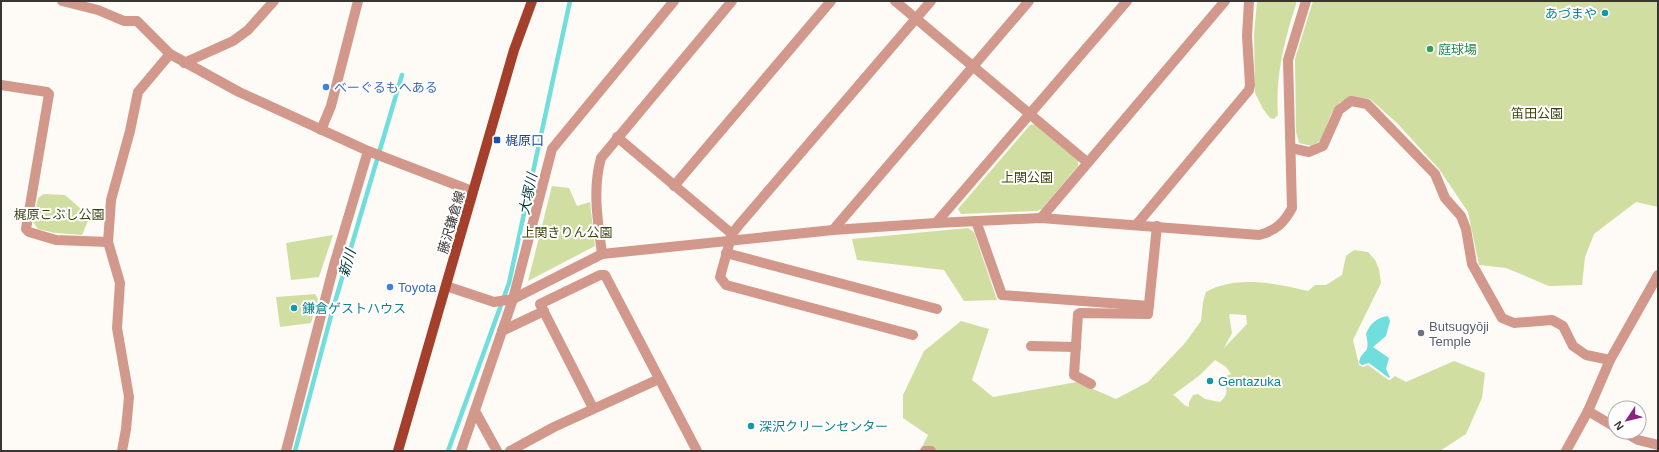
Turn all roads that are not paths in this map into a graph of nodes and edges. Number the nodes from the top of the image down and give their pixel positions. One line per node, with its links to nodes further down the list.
1 (62, 1): 16 (street)
2 (274, 1): 17 (street)
3 (358, 1): 21 (street)
4 (532, 1): 27 (main road, 藤沢鎌倉線)
5 (674, 1): 41 (street)
6 (732, 1): 22 (street)
7 (831, 1): 26 (street)
8 (895, 1): 15 (street)
9 (931, 1): 15 (street)
10 (1029, 1): 18 (street)
11 (1127, 1): 20 (street)
12 (1225, 1): 25 (street)
13 (1249, 1): 31 (street)
14 (1306, 1): 23 (street)
15 (916, 19): 18 (street); 34 (street)
16 (170, 54): 17 (street); 35 (street)
17 (184, 63): 21 (street)
18 (973, 66): 20 (street); 33 (street)
19 (1, 85): 35 (street)
20 (1030, 114): 25 (street); 30 (street)
21 (321, 130): 24 (street)
22 (617, 137): 26 (street); 37 (street)
23 (1291, 148): 32 (street); 49 (street)
24 (368, 150): 27 (street); 60 (street)
25 (1087, 162): 28 (street)
26 (674, 186): 34 (street)
27 (472, 192): 39 (main road, 藤沢鎌倉線)
28 (1041, 218): 29 (street); 31 (street)
29 (976, 221): 30 (street); 42 (street)
30 (936, 223): 33 (street)
31 (1137, 224): 32 (street)
32 (1157, 226): 42 (street)
33 (833, 230): 34 (street)
34 (731, 238): 36 (street); 37 (street)
35 (108, 242): 59 (street)
36 (726, 253): 44 (street); 46 (street)
37 (602, 254): 40 (street)
38 (1658, 275): 49 (street)
39 (446, 286): 41 (street); 61 (main road, 藤沢鎌倉線)
40 (523, 294): 41 (street); 43 (street)
41 (513, 299): 45 (street)
42 (1148, 306): 48 (street)
43 (542, 307): 45 (street); 50 (street); 52 (street)
44 (937, 308)
45 (502, 331): 53 (street)
46 (913, 335)
47 (1031, 346): 48 (street)
48 (1076, 347): 51 (street)
49 (1610, 360): 54 (street)
50 (660, 379): 52 (street); 64 (street)
51 (1091, 384)
52 (593, 408): 63 (street)
53 (475, 411): 58 (street); 62 (street)
54 (1588, 411): 55 (street); 67 (street)
55 (1607, 422)
56 (1638, 440): 57 (street)
57 (1658, 445)
58 (463, 450)
59 (122, 451)
60 (286, 451)
61 (398, 451)
62 (497, 451)
63 (510, 451)
64 (696, 451)
65 (925, 451): 66 (street)
66 (931, 451)
67 (1566, 451)

